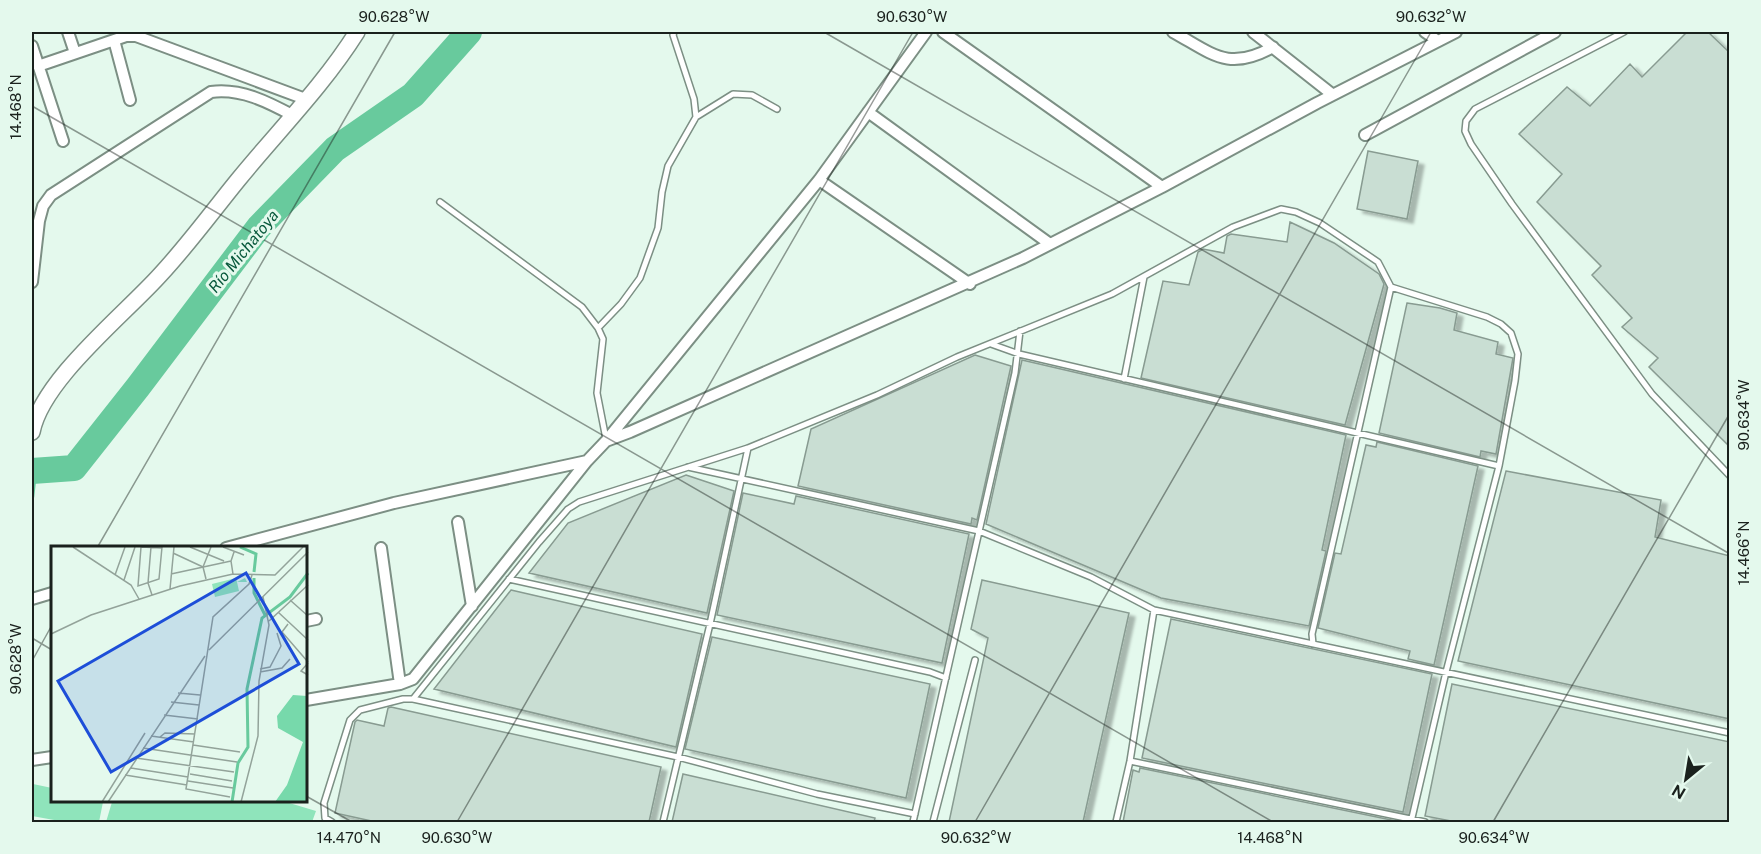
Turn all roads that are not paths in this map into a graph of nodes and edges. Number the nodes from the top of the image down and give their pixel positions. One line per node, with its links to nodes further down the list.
1 (68, 32): 16 (street)
2 (357, 32): 20 (street)
3 (674, 32): 24 (lane)
4 (926, 32): 22 (street)
5 (943, 32): 28 (street)
6 (1173, 32): 15 (street)
7 (1254, 32): 15 (street)
8 (1425, 32): 13 (street)
9 (1456, 32): 13 (street)
10 (1555, 32): 25 (street)
11 (1623, 32): 47 (lane)
12 (114, 40): 16 (street); 19 (street); 20 (street)
13 (1438, 41): 18 (street)
14 (32, 46): 17 (street)
15 (1273, 47): 18 (street)
16 (75, 53): 17 (street)
17 (38, 66): 26 (street)
18 (1333, 95): 28 (street)
19 (130, 100)
20 (308, 100): 23 (street)
21 (777, 109): 24 (lane)
22 (868, 112): 27 (street); 30 (street)
23 (294, 116): 32 (street); 40 (street)
24 (696, 117): 35 (lane)
25 (1365, 135)
26 (63, 141)
27 (819, 180): 33 (street); 42 (street)
28 (1162, 188): 30 (street)
29 (440, 202): 35 (lane)
30 (1050, 244): 33 (street)
31 (1144, 277): 34 (lane); 36 (lane); 39 (lane)
32 (32, 282)
33 (970, 284): 42 (street)
34 (1391, 287): 41 (lane); 46 (lane)
35 (598, 328): 42 (lane)
36 (1020, 331): 37 (lane); 38 (lane)
37 (991, 344): 38 (lane); 43 (lane)
38 (1018, 354): 39 (lane); 50 (lane)
39 (1124, 379): 41 (lane)
40 (32, 425)
41 (1359, 434): 46 (lane); 59 (lane)
42 (606, 441): 44 (street)
43 (748, 448): 45 (lane); 48 (lane)
44 (587, 461): 51 (street); 56 (street)
45 (687, 466): 48 (lane); 53 (lane)
46 (1498, 466): 61 (lane)
47 (1730, 476)
48 (741, 480): 50 (lane); 58 (lane)
49 (458, 522): 56 (street)
50 (979, 531): 57 (lane); 62 (lane)
51 (233, 546)
52 (381, 548): 63 (street)
53 (509, 579): 58 (lane); 64 (lane)
54 (51, 593): 55 (street)
55 (32, 599)
56 (472, 606): 63 (street)
57 (1154, 610): 59 (lane); 70 (lane)
58 (710, 624): 62 (lane); 68 (lane)
59 (1313, 644): 61 (lane)
60 (975, 660): 76 (lane)
61 (1446, 672): 66 (lane); 72 (lane)
62 (945, 678): 71 (lane)
63 (400, 684): 65 (street)
64 (413, 699): 68 (lane); 73 (lane)
65 (308, 700)
66 (1730, 734)
67 (51, 756): 69 (street)
68 (678, 757): 71 (lane); 74 (lane)
69 (32, 760)
70 (1130, 761): 72 (lane); 77 (lane)
71 (915, 814): 75 (lane)
72 (1411, 821): 78 (lane)
73 (332, 822)
74 (663, 822)
75 (913, 822)
76 (933, 822)
77 (1116, 822)
78 (1425, 822)

